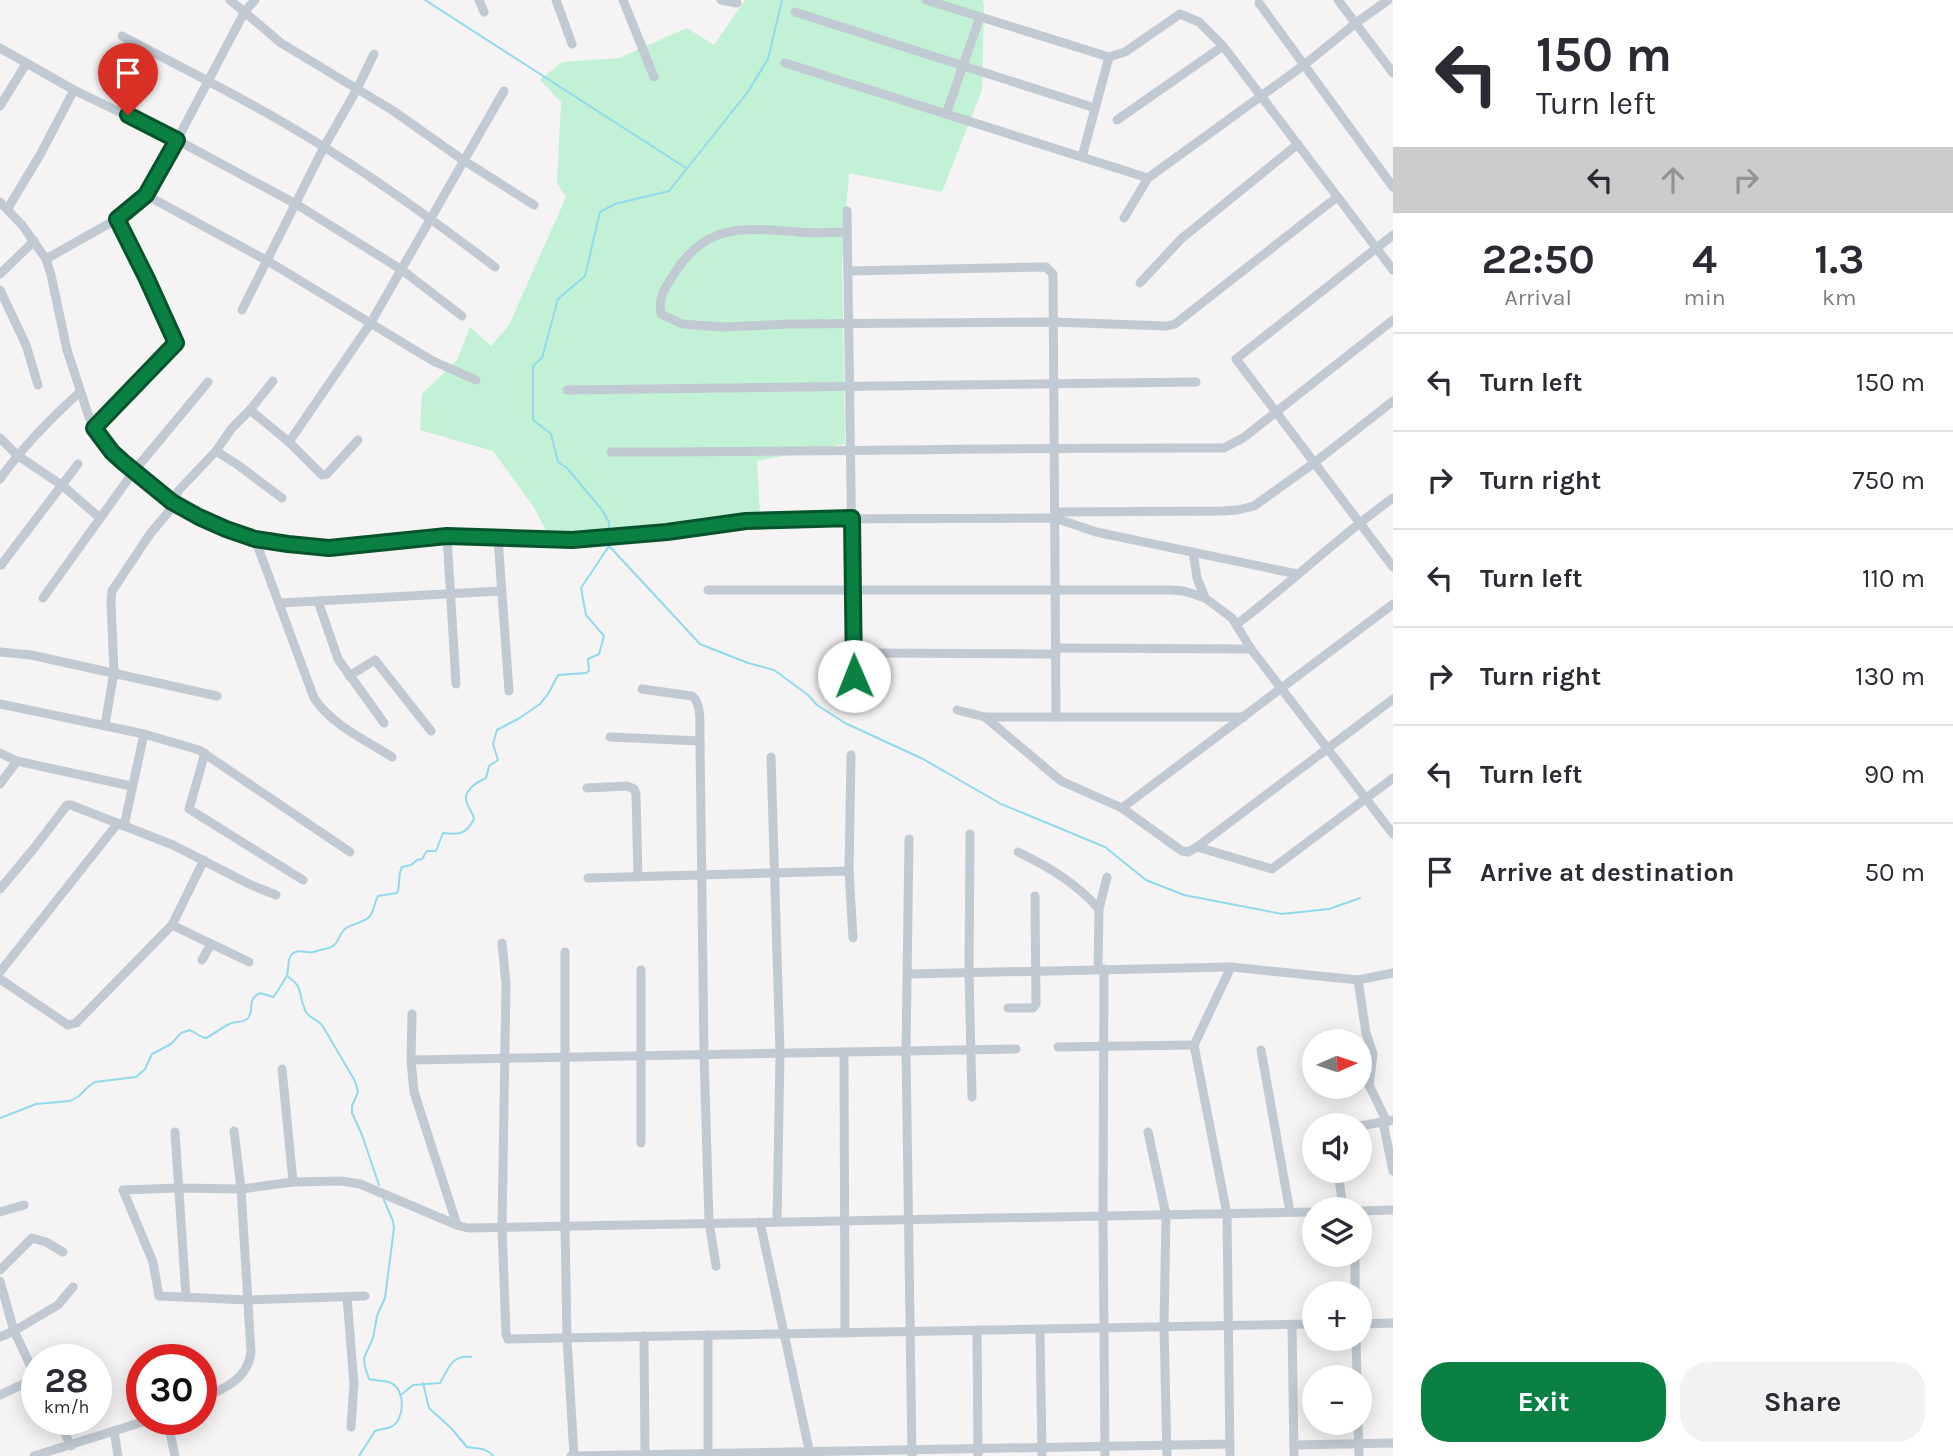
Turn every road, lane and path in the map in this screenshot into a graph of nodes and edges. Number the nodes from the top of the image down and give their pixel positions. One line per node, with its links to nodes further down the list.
1 (230, 0): 12 (street)
2 (255, 0): 12 (street)
3 (479, 0): 13 (street)
4 (556, 0): 18 (street)
5 (622, 0): 28 (street)
6 (721, 0): 10 (street)
7 (926, 0): 15 (street)
8 (1338, 0): 16 (street)
9 (1388, 0): 16 (street)
10 (737, 3)
11 (1259, 3): 25 (street)
12 (245, 11): 29 (street); 30 (street)
13 (484, 12)
14 (795, 12): 26 (street)
15 (980, 17): 22 (street); 26 (street)
16 (1356, 23): 25 (street); 27 (street)
17 (122, 36): 29 (street)
18 (572, 44)
19 (1223, 46): 22 (street); 33 (street); 37 (street)
20 (0, 48): 24 (street)
21 (374, 54): 30 (street)
22 (1109, 57): 35 (street)
23 (785, 63): 36 (street)
24 (26, 64): 31 (street); 34 (street)
25 (1304, 65): 33 (street); 44 (street)
26 (963, 66): 35 (street); 36 (street)
27 (1393, 73)
28 (654, 77)
29 (209, 81): 38 (street); 40 (street)
30 (357, 89): 40 (street); 42 (street)
31 (74, 90): 38 (street); 48 (street)
32 (504, 91): 42 (street)
33 (1261, 96): 39 (street); 43 (street)
34 (0, 106)
35 (1095, 108): 41 (street)
36 (946, 114): 41 (street)
37 (1117, 120)
38 (177, 140): 45 (street); 47 (street)
39 (1298, 144): 46 (street); 65 (street)
40 (324, 147): 47 (street); 51 (street)
41 (1082, 157): 43 (street)
42 (463, 160): 49 (street); 51 (street)
43 (1147, 178): 52 (street)
44 (1393, 187)
45 (146, 195): 53 (street); 59 (street)
46 (1337, 197): 57 (street); 70 (street)
47 (296, 204): 59 (street); 61 (street)
48 (4, 205): 56 (street)
49 (534, 205)
50 (847, 211): 54 (street)
51 (430, 218): 60 (street); 61 (street)
52 (1124, 218)
53 (117, 219): 58 (street); 85 (street)
54 (847, 232): 63 (street); 72 (street)
55 (1393, 235): 57 (street)
56 (34, 241): 58 (street); 64 (street)
57 (1376, 248): 62 (street); 84 (street)
58 (46, 259): 81 (street)
59 (266, 260): 67 (street); 71 (street)
60 (495, 267)
61 (402, 270): 68 (street); 71 (street)
62 (1393, 270)
63 (848, 271): 70 (street); 72 (street)
64 (0, 274)
65 (1140, 283)
66 (0, 290): 78 (street)
67 (243, 310)
68 (462, 316)
69 (1393, 320): 84 (street)
70 (1053, 322): 72 (street); 77 (street)
71 (370, 324): 73 (street); 88 (street)
72 (849, 324): 79 (street)
73 (476, 380)
74 (273, 381): 83 (street)
75 (208, 382): 96 (street)
76 (1196, 382): 77 (street)
77 (1054, 384): 79 (street); 89 (street)
78 (38, 385)
79 (850, 386): 80 (street); 91 (street)
80 (567, 390)
81 (80, 392): 85 (street); 93 (street)
82 (1393, 401): 94 (street)
83 (250, 410): 88 (street); 90 (street)
84 (1276, 412): 89 (street); 94 (street)
85 (94, 428): 96 (street)
86 (0, 438): 93 (street)
87 (358, 440): 88 (street)
88 (289, 442)
89 (1054, 447): 91 (street); 102 (street)
90 (216, 451): 99 (street); 101 (street)
91 (851, 451): 92 (street); 104 (street)
92 (611, 453)
93 (17, 455): 97 (street); 98 (street)
94 (1314, 463): 102 (street); 105 (street)
95 (78, 464): 98 (street)
96 (134, 471): 101 (street); 103 (street)
97 (0, 479)
98 (62, 486): 103 (street); 110 (street)
99 (282, 498)
100 (1393, 498): 105 (street)
101 (172, 502): 108 (street); 128 (street)
102 (1055, 515): 104 (street); 109 (street); 113 (street)
103 (100, 518): 118 (street)
104 (852, 518): 107 (street); 115 (street)
105 (1359, 522): 111 (street); 112 (street)
106 (447, 536): 107 (street); 108 (street); 117 (street)
107 (498, 538): 116 (street)
108 (255, 539): 121 (street)
109 (1193, 552): 112 (street); 119 (street)
110 (1, 565)
111 (1393, 567)
112 (1297, 574): 123 (street)
113 (1055, 589): 115 (street); 119 (street); 125 (street)
114 (708, 590): 115 (street)
115 (853, 590): 127 (street)
116 (501, 591): 117 (street); 133 (street)
117 (451, 594): 120 (street); 130 (street)
118 (43, 598)
119 (1205, 598): 123 (street)
120 (318, 601): 121 (street); 129 (street)
121 (280, 603): 152 (street)
122 (1393, 604): 131 (street)
123 (1237, 624): 124 (street)
124 (1251, 649): 125 (street); 131 (street)
125 (1056, 651): 127 (street); 139 (street)
126 (0, 652): 128 (street)
127 (854, 653): 135 (street)
128 (114, 672): 134 (street); 143 (street)
129 (349, 676): 142 (street); 144 (street)
130 (456, 684)
131 (1281, 688): 140 (street); 148 (street)
132 (642, 690): 147 (street)
133 (509, 691)
134 (217, 696)
135 (855, 699)
136 (1393, 699): 148 (street)
137 (0, 704): 143 (street)
138 (957, 710): 141 (street)
139 (1056, 717): 140 (street); 141 (street)
140 (1244, 717): 160 (street)
141 (985, 718): 160 (street)
142 (384, 723)
143 (104, 725): 145 (street)
144 (431, 731)
145 (144, 734): 150 (street); 157 (street)
146 (610, 737): 147 (street)
147 (700, 741): 171 (street)
148 (1327, 749): 159 (street); 165 (street)
149 (0, 753): 154 (street)
150 (205, 753): 166 (street); 175 (street)
151 (850, 755): 169 (street)
152 (392, 757)
153 (771, 757): 170 (street)
154 (18, 761): 156 (street); 157 (street)
155 (1393, 778): 159 (street)
156 (0, 785)
157 (131, 786): 161 (street)
158 (587, 788): 172 (street)
159 (1366, 798): 163 (street); 165 (street)
160 (1122, 808): 165 (street)
161 (121, 825): 168 (street); 176 (street); 191 (street)
162 (970, 834): 192 (street)
163 (1393, 834)
164 (909, 839): 194 (street)
165 (1197, 847)
166 (350, 852)
167 (1018, 852): 179 (street)
168 (204, 860): 177 (street); 180 (street)
169 (849, 871): 170 (street); 181 (street)
170 (775, 874): 171 (street); 207 (street)
171 (701, 875): 172 (street); 208 (street)
172 (638, 877): 174 (street)
173 (1107, 877): 179 (street)
174 (588, 878)
175 (303, 880)
176 (0, 889)
177 (276, 895)
178 (1035, 896): 190 (street)
179 (1099, 909): 188 (street)
180 (172, 925): 183 (street); 195 (street)
181 (853, 938)
182 (502, 943): 211 (street)
183 (211, 944): 185 (street); 186 (street)
184 (565, 952): 210 (street)
185 (202, 960)
186 (249, 962)
187 (1231, 967): 188 (street); 196 (street); 199 (street)
188 (1101, 969): 190 (street); 200 (street)
189 (641, 970): 209 (street)
190 (1035, 971): 192 (street); 197 (street)
191 (0, 972)
192 (969, 973): 194 (street); 203 (street)
193 (1393, 973): 196 (street)
194 (908, 974): 205 (street)
195 (0, 979)
196 (1358, 980): 215 (street)
197 (1008, 1008)
198 (412, 1014): 212 (street)
199 (1194, 1045): 200 (street); 230 (street)
200 (1104, 1046): 201 (street); 232 (street)
201 (1058, 1047)
202 (1016, 1049): 203 (street)
203 (971, 1050): 205 (street); 214 (street)
204 (1261, 1050): 228 (street)
205 (906, 1051): 206 (street); 233 (street)
206 (844, 1052): 207 (street); 234 (street)
207 (780, 1053): 208 (street); 237 (street)
208 (704, 1055): 209 (street); 235 (street)
209 (641, 1056): 210 (street); 219 (street)
210 (564, 1058): 211 (street); 239 (street)
211 (504, 1059): 212 (street); 240 (street)
212 (411, 1060): 238 (street)
213 (282, 1069): 221 (street)
214 (972, 1097)
215 (1388, 1121): 220 (street)
216 (234, 1131): 223 (street)
217 (175, 1132): 222 (street)
218 (1148, 1132): 231 (street)
219 (641, 1143)
220 (1393, 1171)
221 (293, 1182): 223 (street); 238 (street)
222 (178, 1188): 223 (street); 246 (street); 246 (street)
223 (242, 1189): 249 (street)
224 (24, 1205): 227 (street)
225 (1393, 1210): 226 (street)
226 (1372, 1211)
227 (0, 1212)
228 (1290, 1212): 229 (street); 230 (street)
229 (1302, 1212)
230 (1227, 1214): 231 (street); 254 (street)
231 (1166, 1215): 232 (street); 255 (street)
232 (1103, 1216): 233 (street); 256 (street)
233 (908, 1219): 234 (street); 260 (street)
234 (843, 1221): 237 (street); 261 (street)
235 (709, 1222): 236 (street); 239 (street); 242 (street)
236 (760, 1222): 237 (street); 262 (street)
237 (777, 1222)
238 (457, 1225): 240 (street)
239 (565, 1226): 240 (street); 266 (street)
240 (502, 1227): 266 (street)
241 (63, 1252): 243 (street)
242 (716, 1266)
243 (0, 1270)
244 (0, 1281): 258 (street)
245 (74, 1287): 258 (street)
246 (186, 1296): 249 (street)
247 (365, 1296): 248 (street)
248 (347, 1297): 249 (street); 272 (street)
249 (248, 1300): 269 (street)
250 (1393, 1323): 251 (street)
251 (1372, 1324)
252 (1292, 1325): 253 (street); 254 (street); 280 (street)
253 (1302, 1325)
254 (1228, 1326): 255 (street); 278 (street)
255 (1164, 1327): 256 (street); 282 (street)
256 (1103, 1328): 257 (street); 283 (street)
257 (1041, 1329): 259 (street); 285 (street)
258 (14, 1331): 265 (street); 267 (street)
259 (977, 1331): 260 (street); 284 (street)
260 (910, 1332): 261 (street); 286 (street)
261 (845, 1333): 262 (street)
262 (785, 1334): 263 (street); 288 (street)
263 (708, 1335): 264 (street); 290 (street)
264 (644, 1336): 266 (street); 289 (street)
265 (0, 1337)
266 (567, 1338): 294 (street)
267 (21, 1346)
268 (21, 1385): 270 (street)
269 (217, 1392)
270 (0, 1395)
271 (126, 1427): 273 (street)
272 (351, 1427)
273 (114, 1431): 281 (street); 292 (street)
274 (66, 1435): 281 (street)
275 (170, 1435): 293 (street)
276 (1359, 1435): 279 (street)
277 (1393, 1443): 279 (street)
278 (1230, 1444): 282 (street); 296 (street)
279 (1359, 1444): 280 (street); 298 (street)
280 (1294, 1445): 297 (street)
281 (71, 1446): 291 (street)
282 (1166, 1446): 283 (street); 295 (street)
283 (1105, 1451): 285 (street)
284 (978, 1452): 285 (street); 286 (street)
285 (1042, 1452)
286 (912, 1453): 288 (street)
287 (770, 1454): 288 (street); 290 (street)
288 (810, 1454)
289 (645, 1455): 290 (street); 294 (street)
290 (708, 1455)
291 (34, 1456)
292 (118, 1456)
293 (175, 1456)
294 (572, 1456)
295 (1167, 1456)
296 (1230, 1456)
297 (1294, 1456)
298 (1359, 1456)

